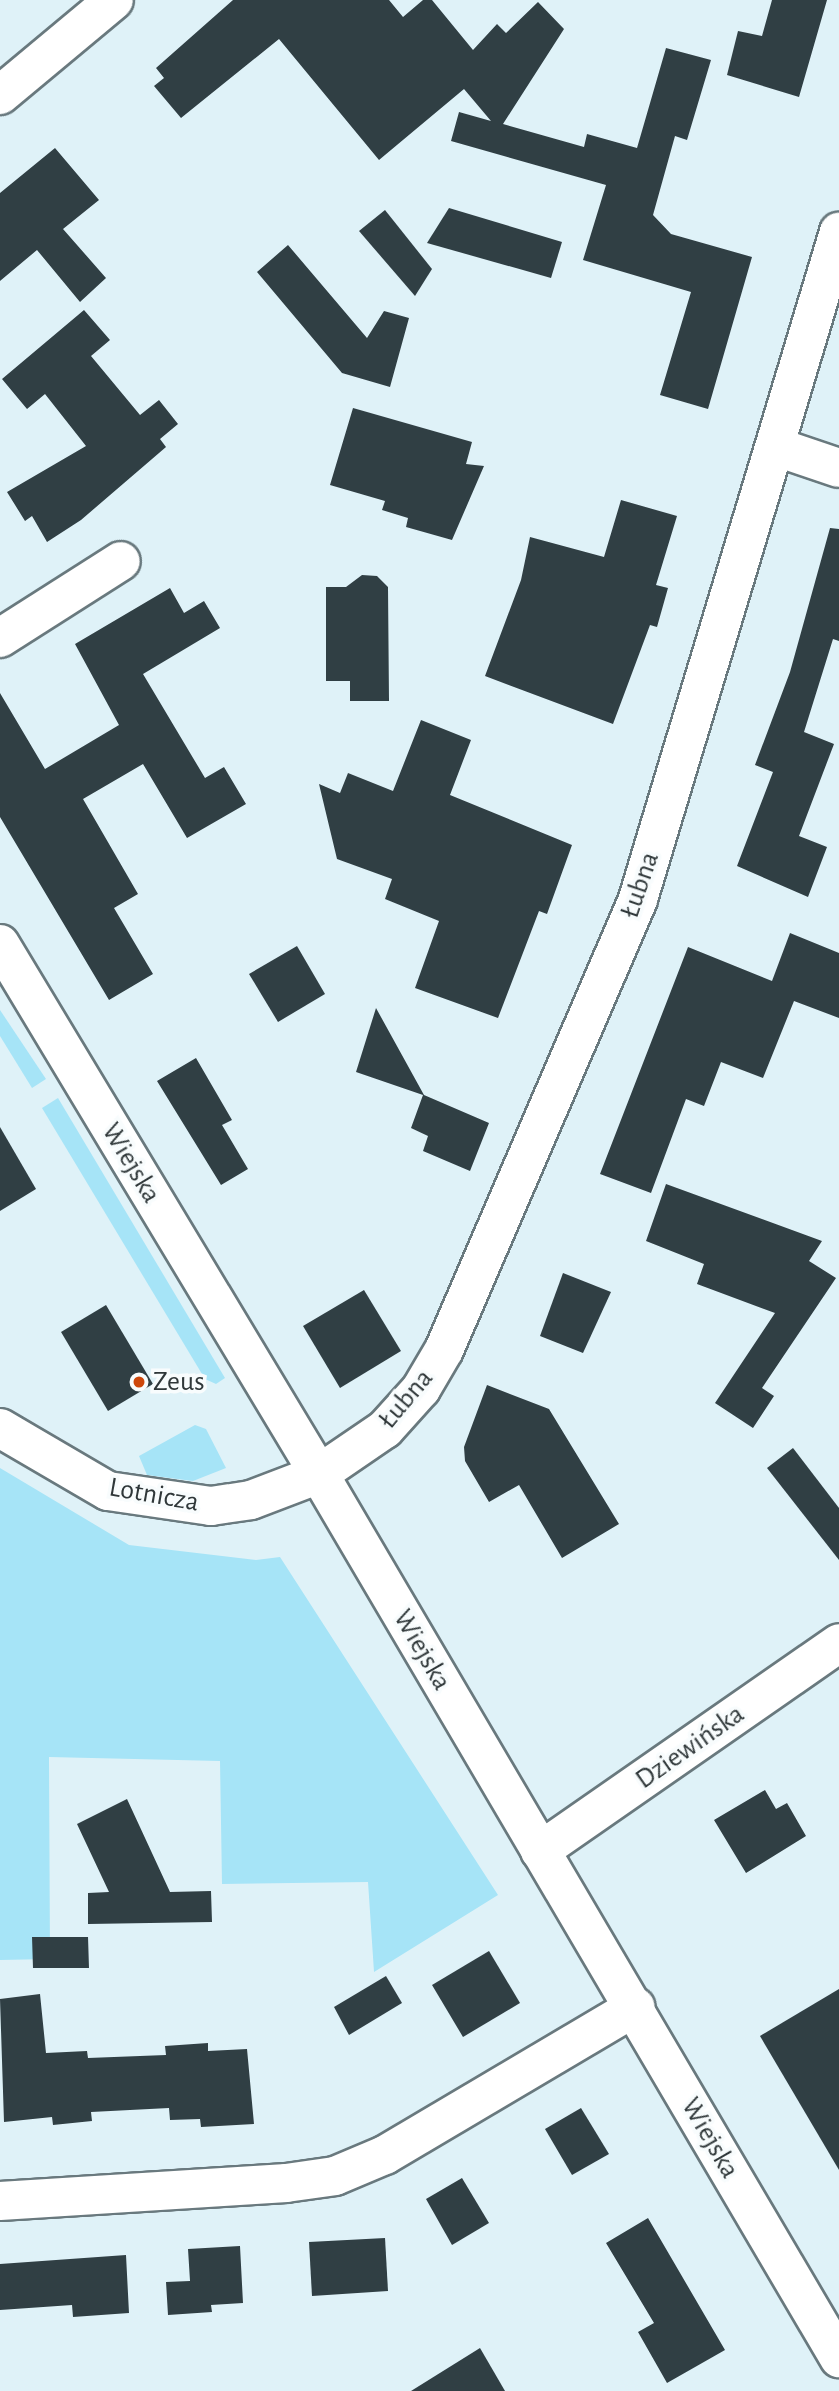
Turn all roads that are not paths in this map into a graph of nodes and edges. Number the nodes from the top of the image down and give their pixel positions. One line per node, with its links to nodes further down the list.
1 (114, 0): 2 (street)
2 (0, 95)
3 (839, 232): 4 (street, Łubna)
4 (777, 447): 5 (street); 10 (street, Łubna)
5 (839, 468)
6 (121, 561): 7 (street)
7 (0, 638)
8 (0, 944): 10 (street, Wiejska)
9 (0, 1428): 10 (street, Lotnicza)
10 (319, 1475): 12 (street, Wiejska)
11 (839, 1643): 12 (street, Dziewińska)
12 (540, 1851): 13 (street, Wiejska)
13 (635, 2007): 14 (street); 15 (street, Wiejska)
14 (0, 2201)
15 (839, 2358)

